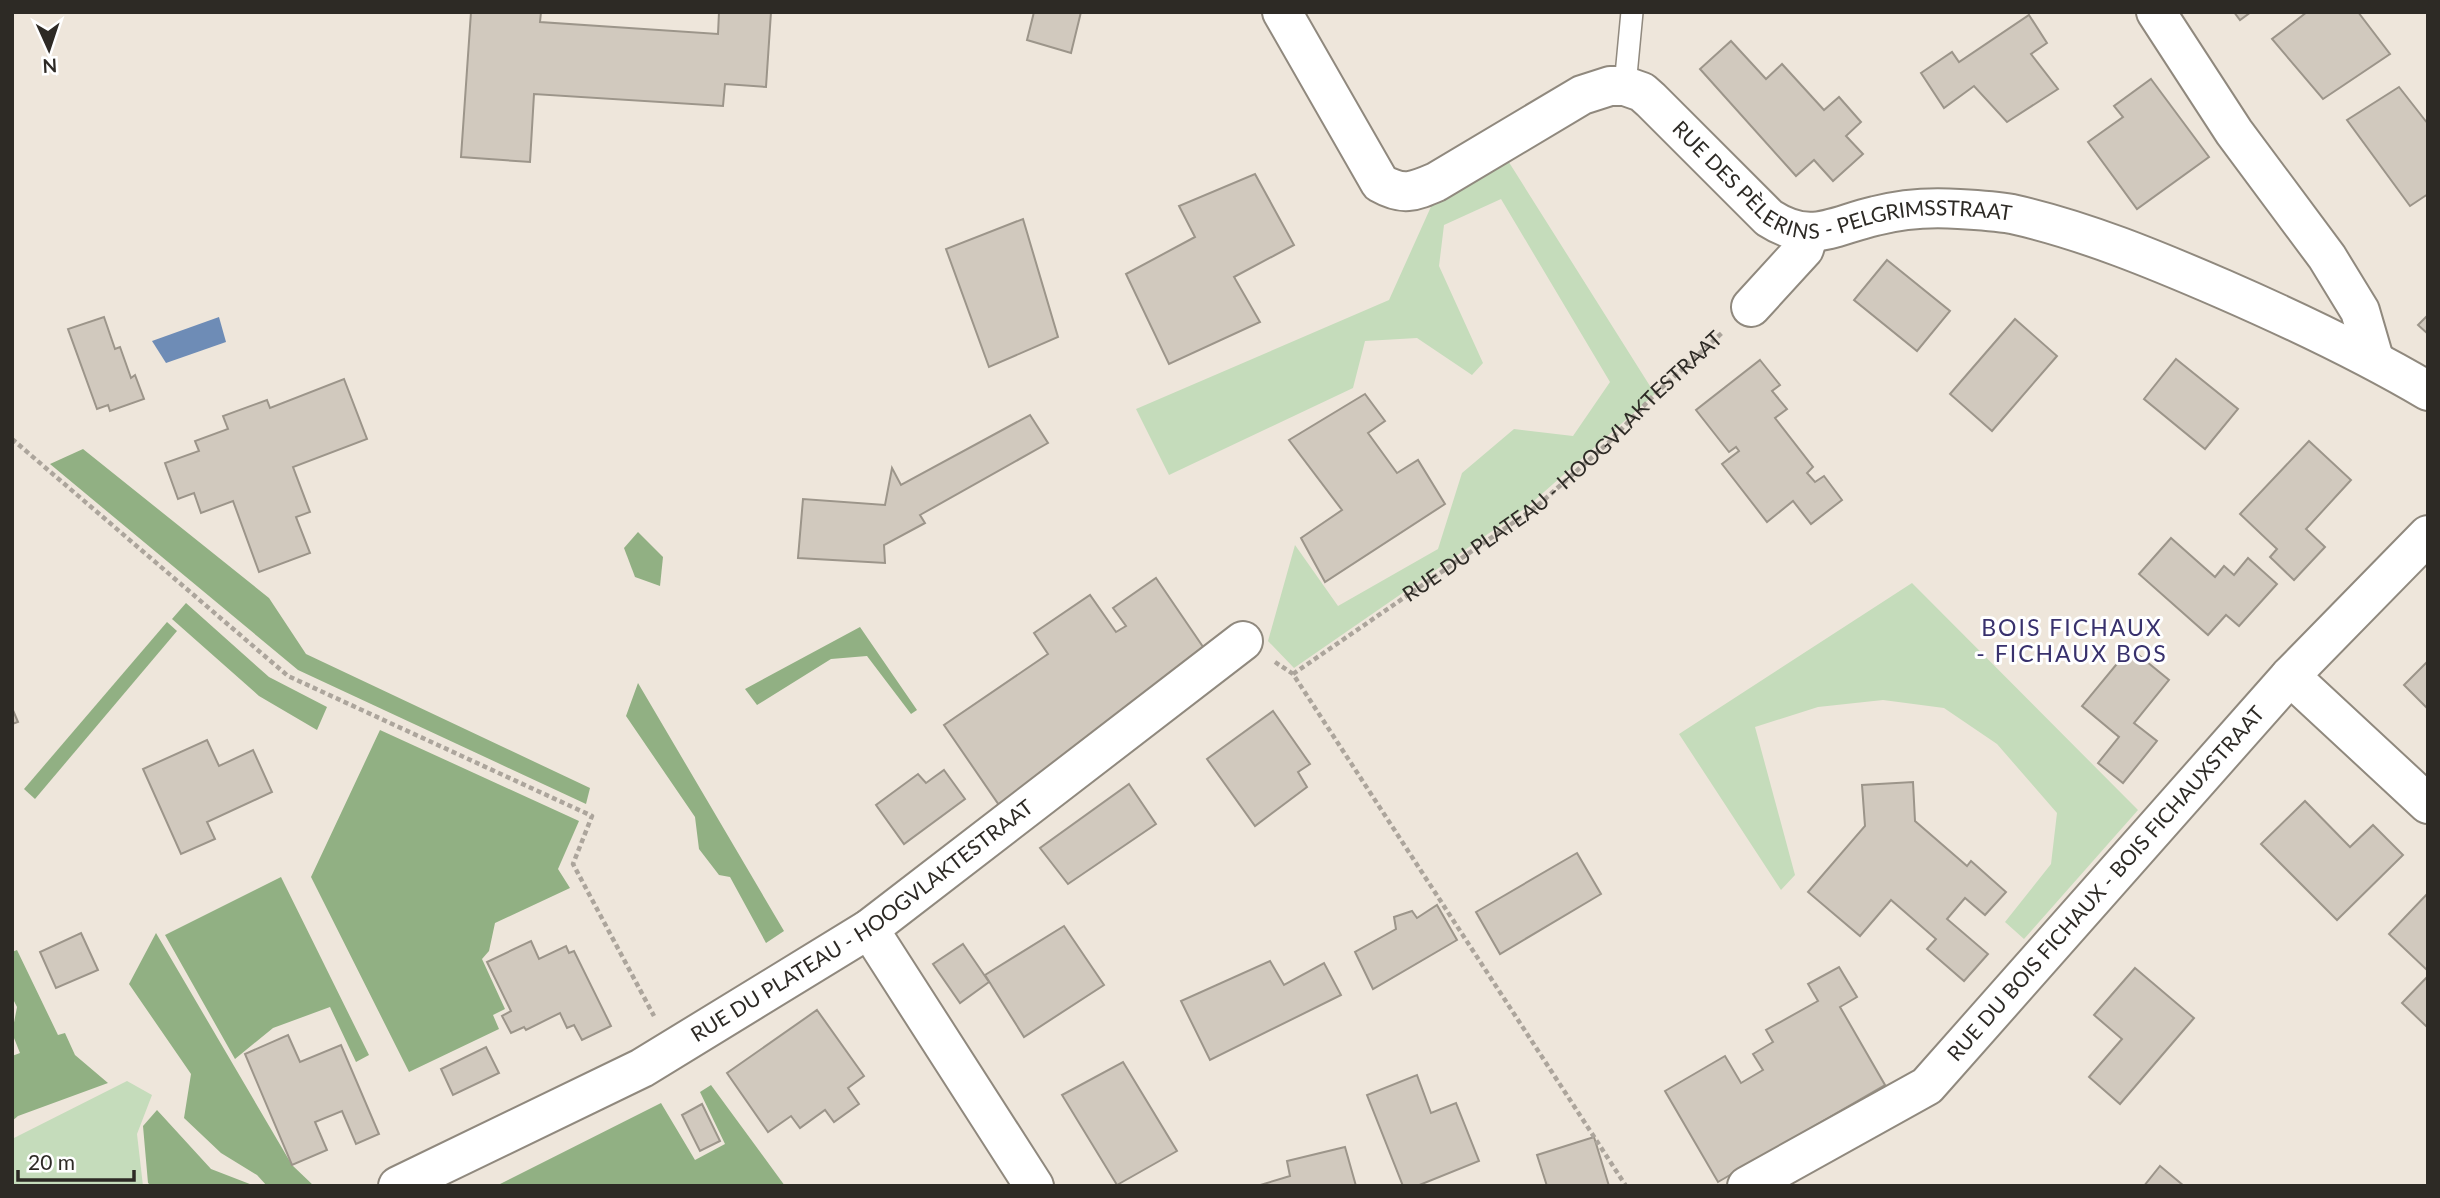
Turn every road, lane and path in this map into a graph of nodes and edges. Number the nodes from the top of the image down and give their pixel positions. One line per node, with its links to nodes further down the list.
1 (1282, 12): 4 (street)
2 (1632, 12): 4 (lane)
3 (2155, 12): 7 (street)
4 (1625, 86): 5 (street, RUE DES PÈLERINS - PELGRIMSSTRAAT)
5 (1809, 233): 6 (street); 7 (street, RUE DES PÈLERINS - PELGRIMSSTRAAT)
6 (1751, 307): 12 (path, RUE DU PLATEAU - HOOGVLAKTESTRAAT)
7 (2374, 359): 8 (street, RUE DES PÈLERINS - PELGRIMSSTRAAT)
8 (2428, 391)
9 (12, 439): 16 (path)
10 (2428, 536): 13 (street, RUE DU BOIS FICHAUX - BOIS FICHAUXSTRAAT)
11 (1243, 641): 12 (path); 15 (street, RUE DU PLATEAU - HOOGVLAKTESTRAAT)
12 (1293, 674): 19 (path)
13 (2290, 676): 14 (street); 20 (street, RUE DU BOIS FICHAUX - BOIS FICHAUXSTRAAT)
14 (2428, 804)
15 (869, 929): 16 (street, RUE DU PLATEAU - HOOGVLAKTESTRAAT); 18 (street)
16 (672, 1050): 17 (street, RUE DU PLATEAU - HOOGVLAKTESTRAAT)
17 (398, 1186)
18 (1034, 1186)
19 (1626, 1186)
20 (1747, 1186)

